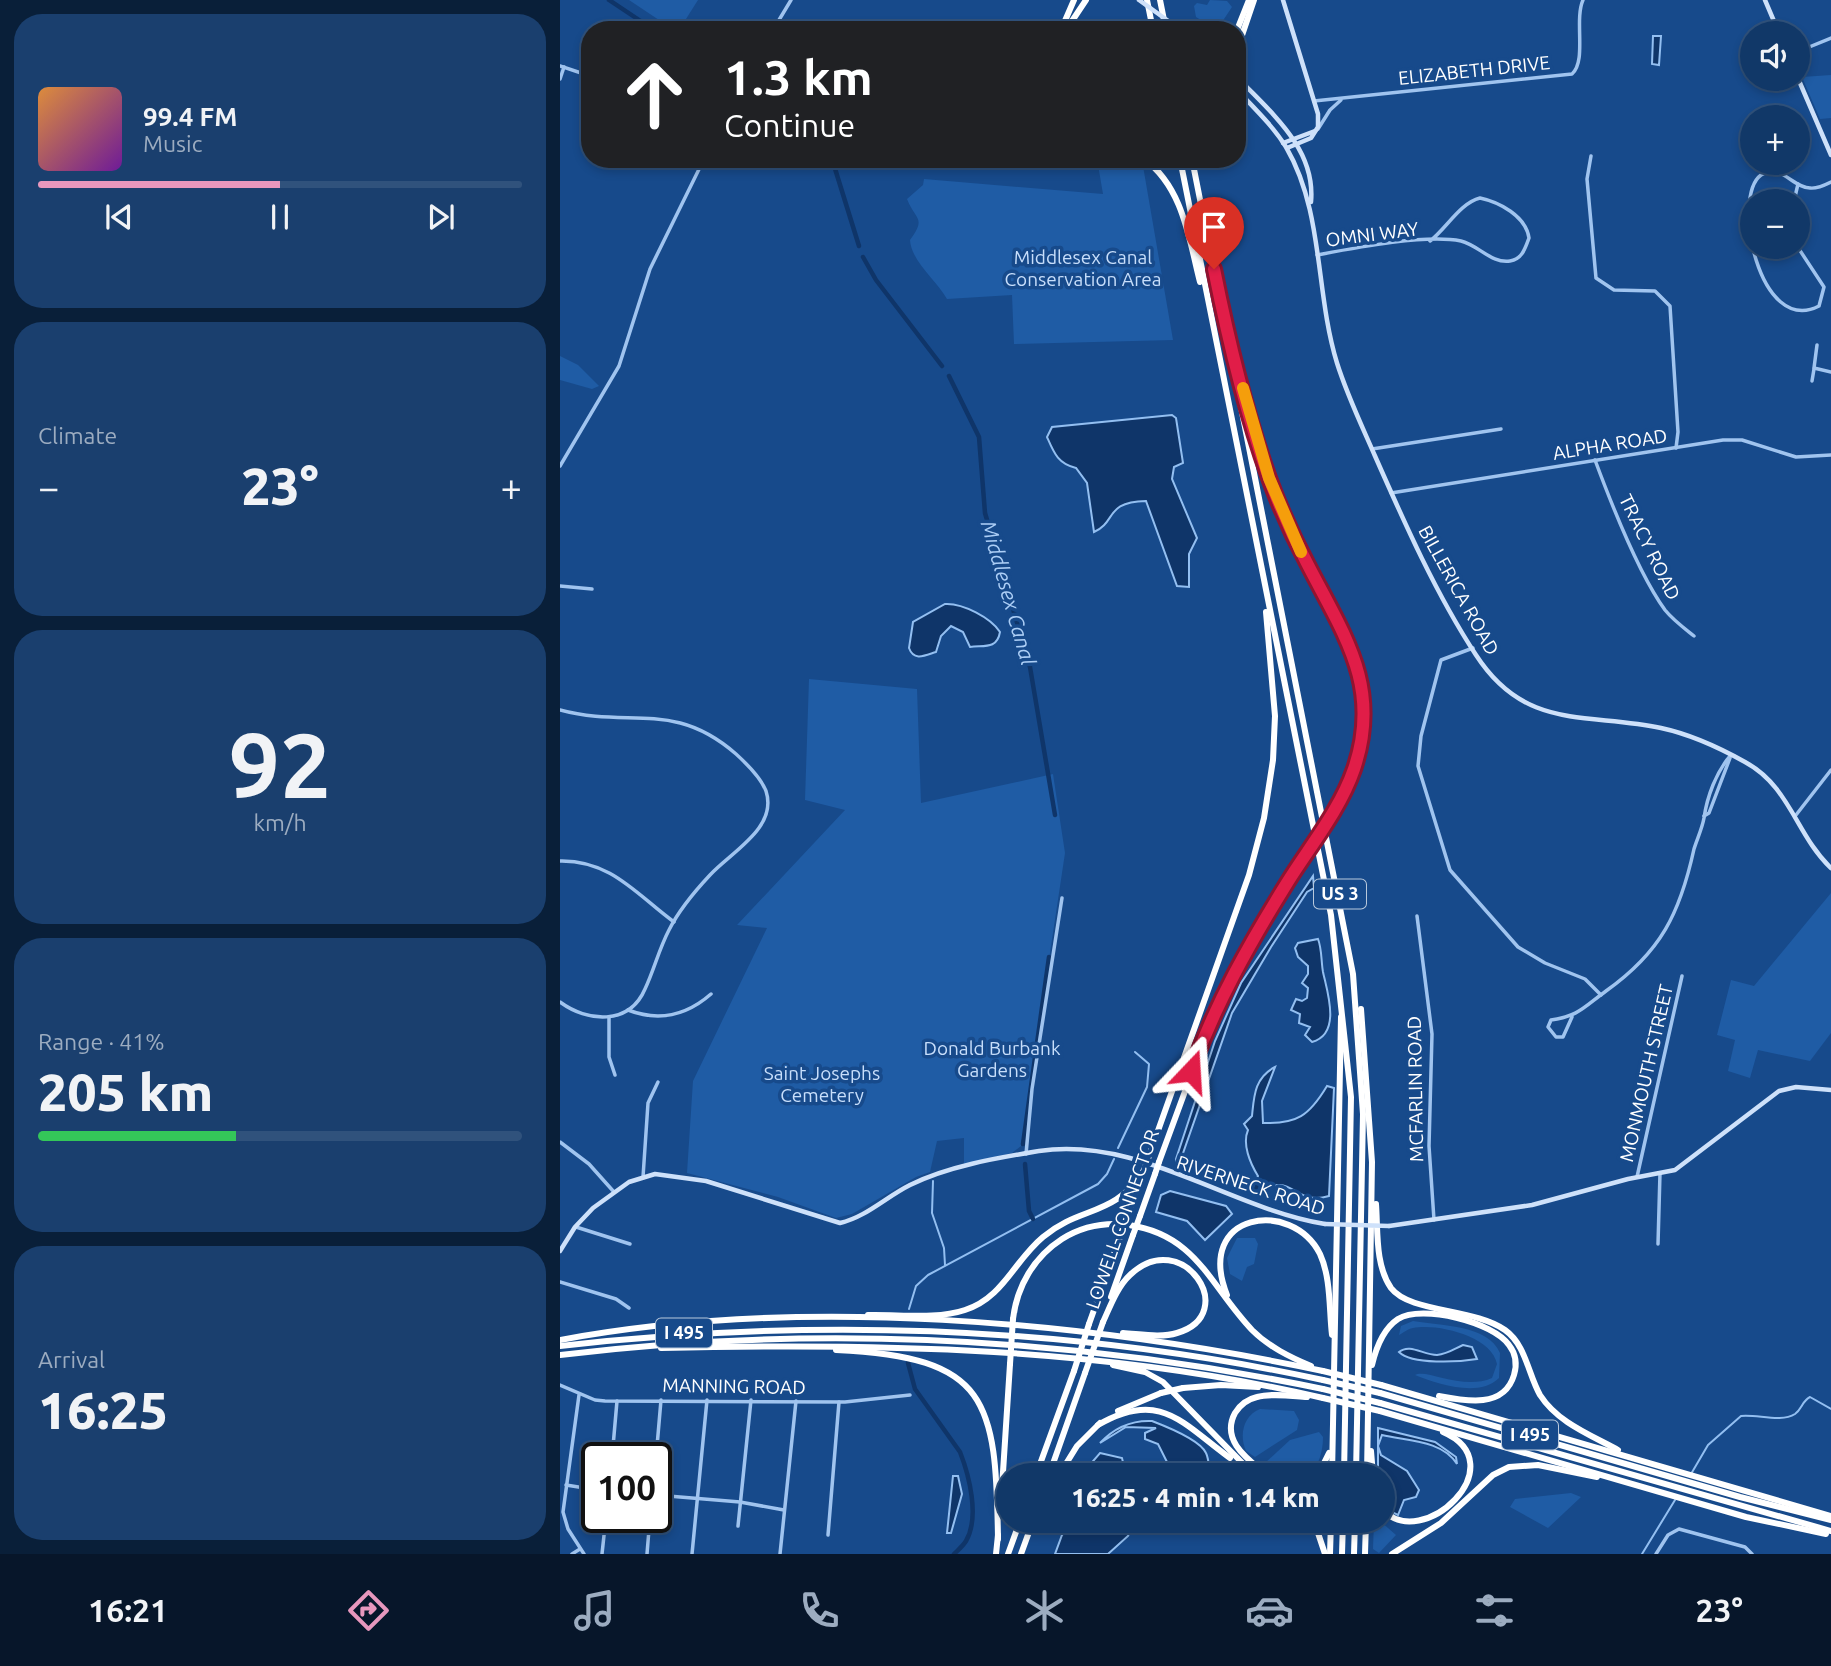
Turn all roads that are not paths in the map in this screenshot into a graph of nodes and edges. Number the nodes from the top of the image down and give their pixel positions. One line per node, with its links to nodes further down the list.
1 (791, 0): 12 (street)
2 (1139, 0): 17 (main road, bridge)
3 (1147, 0): 15 (highway)
4 (1249, 0): 18 (highway)
5 (1254, 0): 20 (highway)
6 (1283, 0): 30 (main road)
7 (1583, 0): 28 (street, ELIZABETH DRIVE)
8 (1765, 0): 19 (main road)
9 (1086, 1): 14 (highway)
10 (1073, 2): 13 (highway)
11 (1161, 2): 16 (highway)
12 (778, 21)
13 (1065, 21)
14 (1072, 21)
15 (1151, 21)
16 (1164, 21)
17 (1168, 21)
18 (1241, 21)
19 (1774, 21)
20 (1246, 25)
21 (1831, 38): 22 (street)
22 (1810, 47)
23 (562, 67): 24 (street); 25 (street)
24 (581, 73)
25 (560, 79)
26 (1246, 86): 32 (main road, BILLERICA ROAD)
27 (1803, 91): 34 (main road)
28 (1345, 98): 30 (street, ELIZABETH DRIVE); 31 (street)
29 (1246, 100): 33 (main road, BILLERICA ROAD)
30 (1314, 102): 31 (main road)
31 (1316, 130): 32 (main road)
32 (1295, 142): 33 (main road); 44 (main road, BILLERICA ROAD)
33 (1285, 145): 44 (main road, BILLERICA ROAD)
34 (1831, 155)
35 (1591, 156): 56 (street)
36 (700, 168): 60 (street)
37 (1155, 168): 50 (highway)
38 (1182, 168): 50 (highway, US 3)
39 (1194, 168): 49 (highway, US 3)
40 (1831, 182): 41 (street)
41 (1798, 184): 42 (street); 43 (street)
42 (1752, 189)
43 (1797, 189)
44 (1310, 206): 46 (main road, BILLERICA ROAD)
45 (1430, 241): 45 (street, OMNI WAY); 46 (street, OMNI WAY)
46 (1317, 255): 57 (main road, BILLERICA ROAD)
47 (1755, 259): 48 (street)
48 (1806, 259)
49 (1225, 323): 76 (highway, US 3); 105 (highway, LOWELL CONNECTOR, bridge)
50 (1214, 331): 62 (highway, US 3)
51 (1817, 345): 52 (street)
52 (1814, 368): 53 (street); 54 (street)
53 (1831, 372)
54 (1812, 381)
55 (1500, 429): 57 (street)
56 (1676, 447): 58 (street, ALPHA ROAD); 59 (street, ALPHA ROAD)
57 (1372, 449): 61 (main road, BILLERICA ROAD)
58 (1831, 455)
59 (1595, 460): 61 (street, ALPHA ROAD); 65 (street, TRACY ROAD)
60 (560, 466)
61 (1391, 493): 66 (main road, BILLERICA ROAD)
62 (1260, 562): 79 (highway, US 3); 91 (highway, LOWELL CONNECTOR, bridge)
63 (560, 586): 64 (street)
64 (592, 589)
65 (1694, 636)
66 (1473, 648): 68 (main road, BILLERICA ROAD); 80 (street)
67 (560, 710): 75 (street)
68 (1731, 755): 70 (main road, BILLERICA ROAD); 80 (street)
69 (1831, 770): 70 (street)
70 (1796, 815): 72 (main road, BILLERICA ROAD)
71 (560, 861): 75 (street)
72 (1831, 868)
73 (1062, 898): 90 (street)
74 (1417, 916): 96 (street, MCFARLIN ROAD)
75 (674, 922): 82 (street)
76 (1351, 959): 89 (highway); 144 (highway, US 3)
77 (1682, 976): 94 (street, MONMOUTH STREET)
78 (711, 994): 82 (street)
79 (1342, 994): 113 (highway); 143 (highway, US 3)
80 (1601, 995): 84 (street)
81 (560, 1002): 83 (street)
82 (628, 1010): 83 (street)
83 (609, 1017): 85 (street)
84 (1572, 1017): 84 (street)
85 (615, 1075)
86 (658, 1082): 93 (street)
87 (1831, 1090): 92 (main road, RIVERNECK ROAD)
88 (560, 1142): 95 (street)
89 (1372, 1146): 115 (highway); 134 (highway)
90 (1026, 1154): 93 (main road, RIVERNECK ROAD); 96 (main road, RIVERNECK ROAD, bridge)
91 (1144, 1170): 104 (highway); 135 (highway, LOWELL CONNECTOR, bridge)
92 (1660, 1173): 94 (main road, RIVERNECK ROAD); 99 (street)
93 (643, 1177): 95 (main road, RIVERNECK ROAD)
94 (1637, 1177): 96 (main road, RIVERNECK ROAD)
95 (614, 1192): 97 (main road, RIVERNECK ROAD)
96 (1434, 1220)
97 (575, 1227): 98 (street); 100 (main road, RIVERNECK ROAD)
98 (631, 1244)
99 (1658, 1244)
100 (560, 1250)
101 (560, 1282): 102 (street)
102 (629, 1308)
103 (1235, 1308): 113 (highway); 114 (highway); 168 (highway, bridge)
104 (812, 1319): 106 (highway); 107 (highway)
105 (1103, 1322): 106 (highway); 136 (highway, LOWELL CONNECTOR, bridge)
106 (1074, 1331): 114 (highway)
107 (560, 1340)
108 (560, 1346): 154 (highway, I 495, bridge)
109 (808, 1346): 110 (highway); 112 (highway); 168 (highway)
110 (610, 1349): 111 (highway, I 495); 166 (highway, I 495, bridge)
111 (560, 1355)
112 (1053, 1355): 118 (highway); 139 (highway)
113 (1335, 1368): 131 (highway)
114 (1323, 1371): 117 (highway, bridge)
115 (1369, 1377): 117 (highway); 128 (highway)
116 (560, 1385): 119 (street, MANNING ROAD)
117 (1381, 1385): 134 (highway)
118 (1297, 1392): 121 (highway); 130 (highway, bridge)
119 (579, 1395): 125 (street, MANNING ROAD); 147 (street)
120 (910, 1395): 127 (street, MANNING ROAD)
121 (1323, 1398): 129 (highway, bridge); 140 (highway)
122 (661, 1399): 123 (street, MANNING ROAD); 125 (street, MANNING ROAD); 133 (street)
123 (707, 1400): 124 (street, MANNING ROAD); 151 (street)
124 (751, 1400): 126 (street, MANNING ROAD); 152 (street)
125 (617, 1401): 132 (street)
126 (796, 1401): 127 (street, MANNING ROAD); 153 (street)
127 (839, 1402): 167 (street)
128 (1368, 1414): 145 (highway); 146 (highway)
129 (1405, 1418): 149 (highway); 155 (highway)
130 (1098, 1425): 137 (highway); 138 (highway)
131 (1332, 1437): 141 (highway); 142 (highway)
132 (613, 1442)
133 (657, 1442)
134 (1629, 1456): 154 (highway)
135 (1040, 1463)
136 (1053, 1463)
137 (1066, 1463)
138 (1238, 1463)
139 (1242, 1463)
140 (1254, 1463)
141 (1326, 1463)
142 (1332, 1463)
143 (1343, 1463)
144 (1356, 1463)
145 (1367, 1463)
146 (1372, 1463)
147 (566, 1485): 148 (street); 169 (street)
148 (581, 1487)
149 (1645, 1488): 166 (highway); 184 (highway)
150 (672, 1496): 151 (street)
151 (697, 1498): 152 (street); 174 (street)
152 (740, 1502): 153 (street); 156 (street)
153 (784, 1510): 175 (street)
154 (1831, 1518)
155 (1395, 1520)
156 (738, 1526)
157 (604, 1533): 172 (street)
158 (649, 1533): 173 (street)
159 (1016, 1533): 177 (highway)
160 (1030, 1533): 178 (highway)
161 (1318, 1533): 179 (highway)
162 (1331, 1533): 180 (highway)
163 (1343, 1533): 181 (highway)
164 (1355, 1533): 182 (highway)
165 (1366, 1533): 183 (highway)
166 (1831, 1533)
167 (828, 1535)
168 (998, 1539): 176 (highway)
169 (580, 1549): 170 (street); 171 (street)
170 (572, 1554)
171 (583, 1554)
172 (602, 1554)
173 (647, 1554)
174 (692, 1554)
175 (780, 1554)
176 (996, 1554)
177 (1008, 1554)
178 (1021, 1554)
179 (1325, 1554)
180 (1331, 1554)
181 (1342, 1554)
182 (1354, 1554)
183 (1365, 1554)
184 (1392, 1554)
185 (1656, 1554): 186 (street)
186 (1752, 1554)

